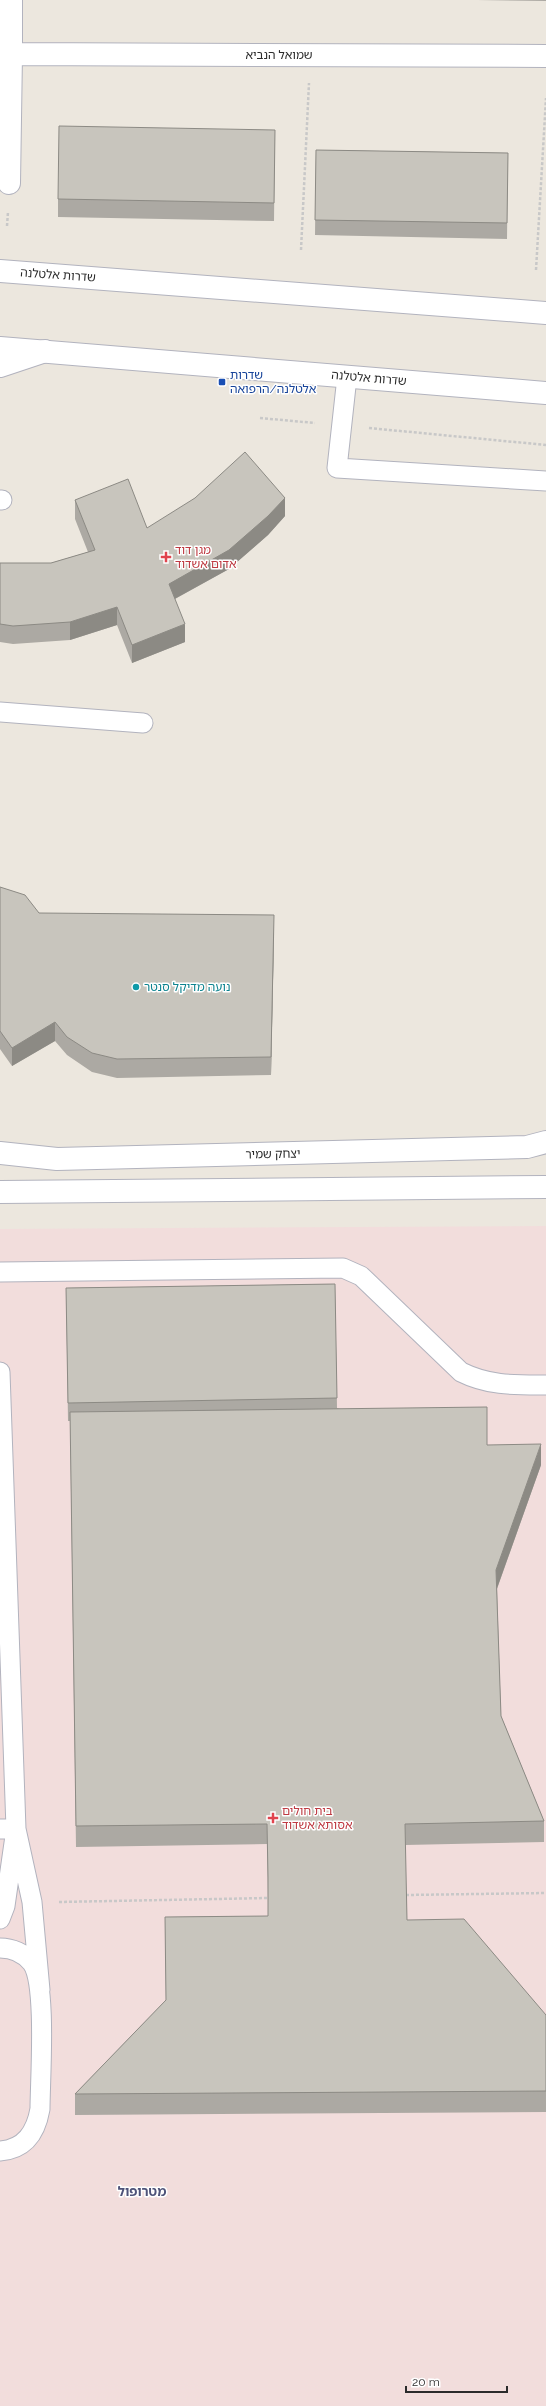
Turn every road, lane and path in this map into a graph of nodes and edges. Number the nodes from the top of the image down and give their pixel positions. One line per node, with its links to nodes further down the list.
1 (11, 0): 2 (street)
2 (11, 54): 3 (street, שמואל הנביא); 6 (street)
3 (310, 55): 4 (street, שמואל הנביא); 7 (path)
4 (546, 56)
5 (546, 98): 8 (path)
6 (9, 183)
7 (301, 250)
8 (536, 270)
9 (0, 271): 10 (street, שדרות אלטלנה)
10 (546, 313)
11 (0, 348): 12 (street, שדרות אלטלנה)
12 (45, 351): 13 (street); 14 (street, שדרות אלטלנה)
13 (0, 366)
14 (347, 377): 15 (street, שדרות אלטלנה); 17 (lane)
15 (546, 393)
16 (260, 418): 17 (path)
17 (341, 425): 18 (path); 19 (lane)
18 (546, 445)
19 (546, 481)
20 (0, 712): 21 (lane)
21 (143, 723)
22 (546, 1142): 23 (street, יצחק שמיר)
23 (0, 1153)
24 (546, 1187): 25 (street)
25 (0, 1192)
26 (0, 1272): 28 (lane)
27 (0, 1372): 29 (lane)
28 (546, 1385)
29 (2, 1512): 30 (lane)
30 (8, 1829): 34 (lane); 35 (lane)
31 (546, 1892): 32 (path)
32 (406, 1895)
33 (268, 1898): 34 (path)
34 (32, 1902): 37 (lane)
35 (0, 1919)
36 (0, 1948): 37 (lane)
37 (40, 1990): 38 (lane)
38 (0, 2151)

